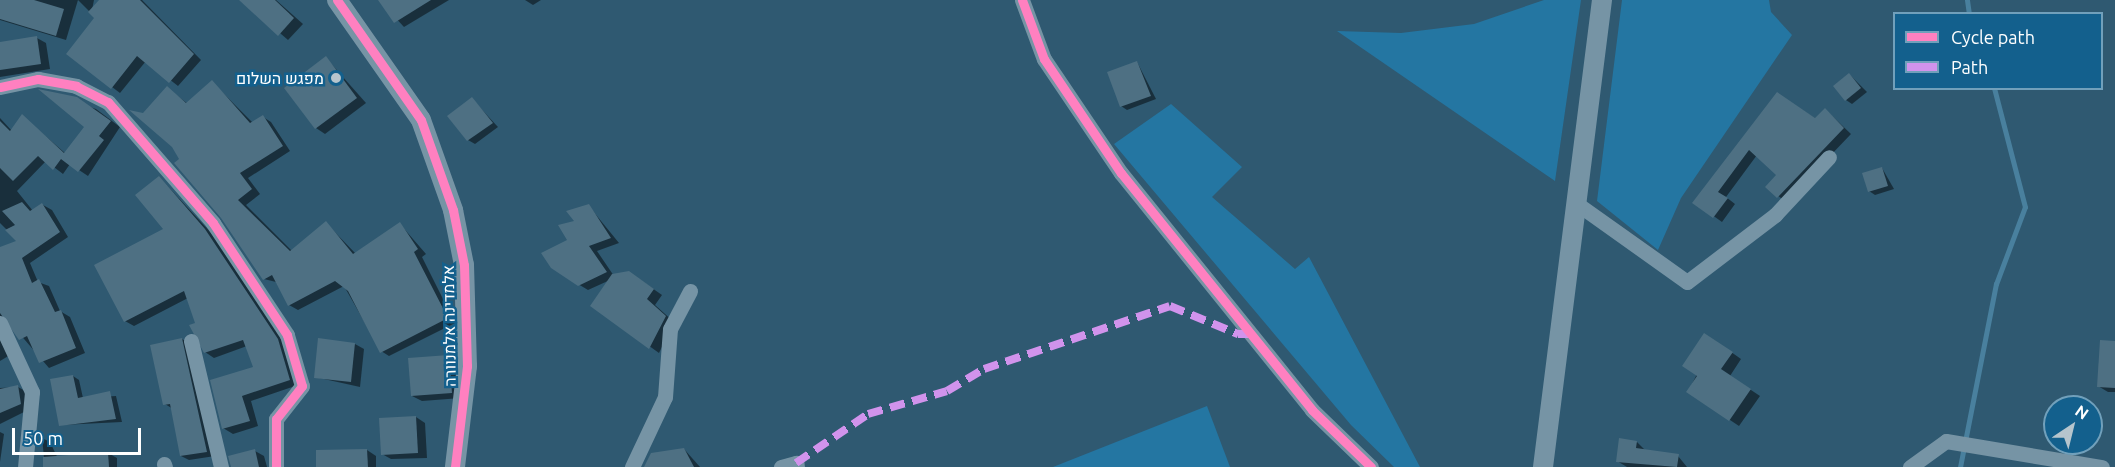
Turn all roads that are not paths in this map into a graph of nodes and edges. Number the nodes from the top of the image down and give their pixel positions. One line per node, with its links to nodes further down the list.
1 (337, 0): 14 (street, אלמדינה אלמנוורה)
2 (1022, 0): 18 (street)
3 (1602, 0): 6 (street)
4 (0, 87): 13 (street)
5 (1829, 157): 6 (street)
6 (1576, 203): 10 (street)
7 (690, 291): 15 (street)
8 (0, 323): 11 (street)
9 (191, 341): 12 (street)
10 (1547, 466)
11 (25, 467)
12 (221, 467)
13 (276, 467)
14 (455, 467)
15 (633, 467)
16 (781, 467): 17 (street)
17 (797, 467)
18 (1371, 467)
19 (1910, 467): 20 (street)
20 (2102, 467)

